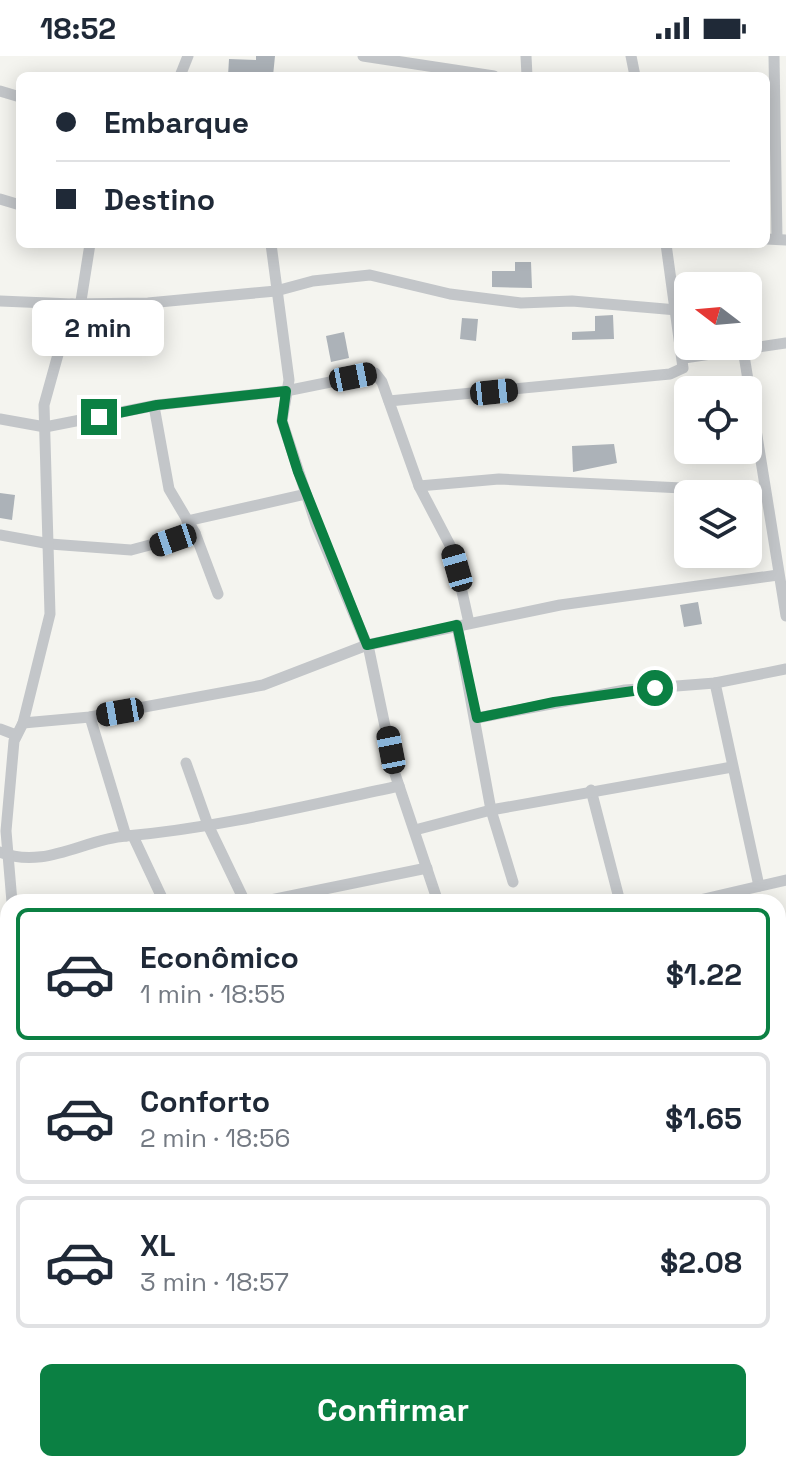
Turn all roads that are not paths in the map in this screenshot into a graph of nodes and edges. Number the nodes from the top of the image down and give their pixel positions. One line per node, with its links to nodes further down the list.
1 (363, 56): 3 (street)
2 (774, 56): 4 (street)
3 (468, 72)
4 (780, 82): 5 (street)
5 (771, 138): 6 (street)
6 (776, 239)
7 (89, 248): 13 (street)
8 (271, 248): 10 (street)
9 (667, 248): 11 (street)
10 (276, 291): 13 (street); 14 (street); 19 (street)
11 (674, 292)
12 (0, 301): 13 (street)
13 (77, 302): 23 (street)
14 (674, 310)
15 (786, 343): 16 (street)
16 (762, 346)
17 (684, 360): 20 (street)
18 (745, 360): 25 (street)
19 (286, 391): 20 (street); 21 (street); 26 (street)
20 (389, 401): 24 (street)
21 (154, 406): 23 (street); 27 (street)
22 (0, 419): 23 (street)
23 (45, 427): 30 (street)
24 (419, 486): 25 (street); 34 (street)
25 (765, 492): 31 (street)
26 (306, 494): 27 (street); 35 (street)
27 (187, 521): 28 (street)
28 (195, 533): 30 (street); 32 (street)
29 (0, 535): 30 (street)
30 (50, 544): 40 (street)
31 (781, 582): 33 (street); 34 (street)
32 (218, 594)
33 (786, 616)
34 (463, 624): 35 (street); 39 (street)
35 (367, 645): 38 (street); 45 (street)
36 (786, 669): 37 (street)
37 (715, 683): 39 (street); 44 (street)
38 (90, 717): 40 (street); 50 (street)
39 (477, 718): 47 (street)
40 (23, 723): 42 (street)
41 (0, 729): 42 (street)
42 (16, 735): 51 (street)
43 (186, 763): 48 (street)
44 (732, 767): 46 (street); 55 (street)
45 (399, 786): 48 (street); 49 (street)
46 (591, 790): 47 (street); 61 (street)
47 (491, 810): 49 (street); 54 (street)
48 (208, 825): 50 (street); 58 (street)
49 (415, 830): 52 (street)
50 (129, 836): 51 (street); 57 (street)
51 (3, 853): 56 (street)
52 (427, 868): 59 (street); 60 (street)
53 (786, 880): 55 (street)
54 (513, 882)
55 (759, 886): 62 (street)
56 (9, 894)
57 (160, 894)
58 (241, 894)
59 (300, 894)
60 (435, 894)
61 (618, 894)
62 (725, 894)

